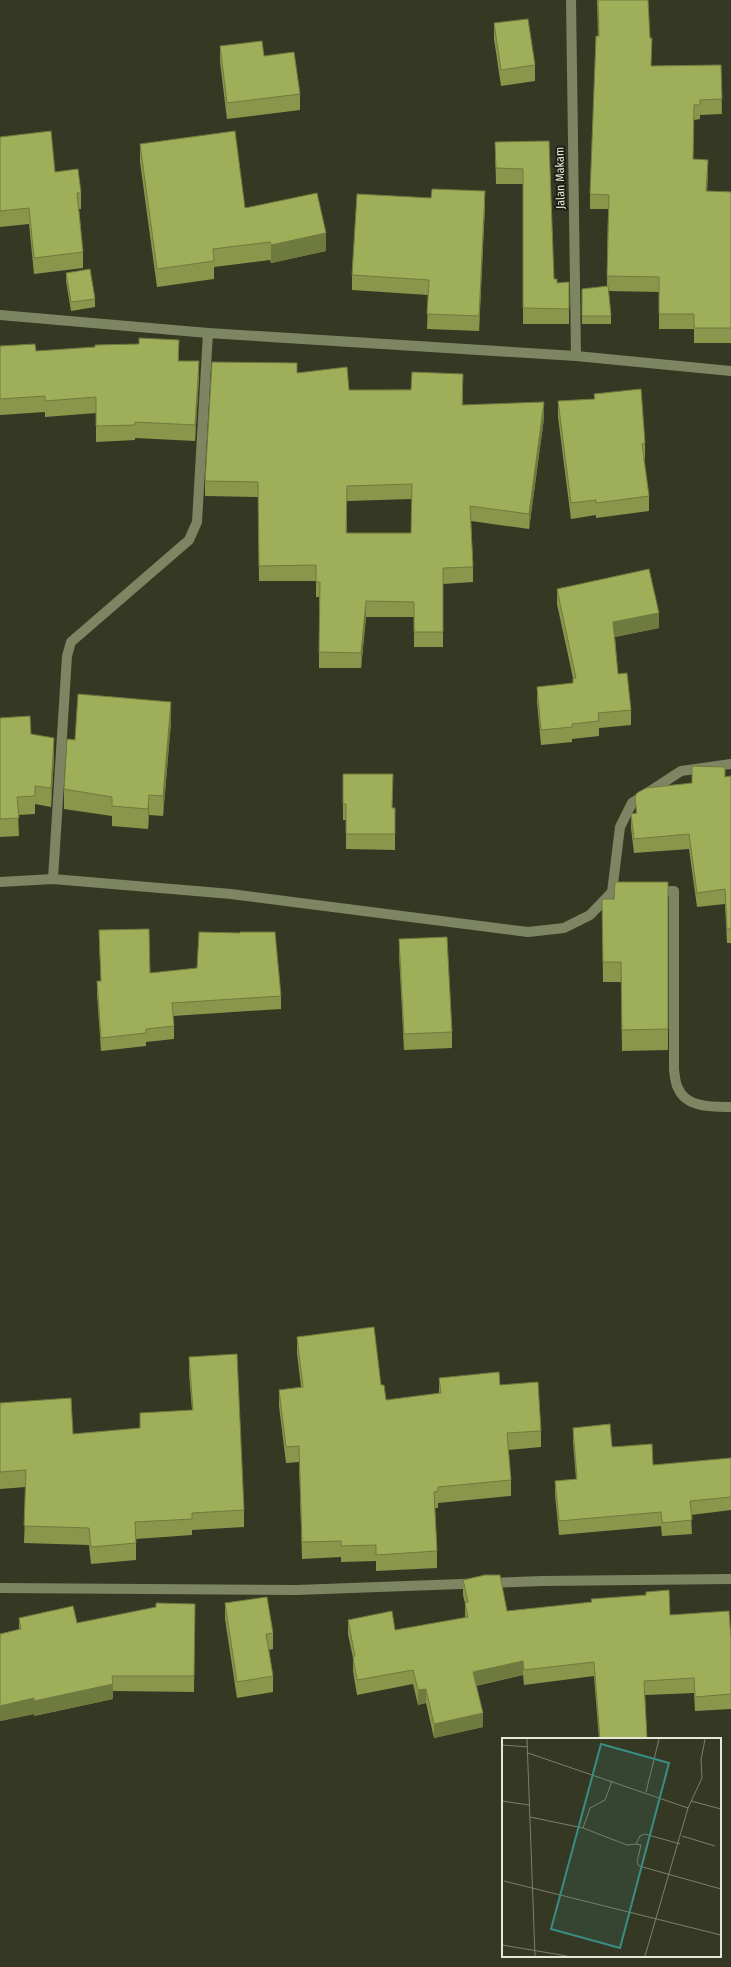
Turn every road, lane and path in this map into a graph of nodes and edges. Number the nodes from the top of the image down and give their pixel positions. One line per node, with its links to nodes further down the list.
1 (571, 0): 4 (street, Jalan Makam)
2 (0, 315): 3 (street)
3 (208, 333): 4 (street); 7 (street)
4 (576, 356): 5 (street)
5 (731, 371)
6 (731, 764): 7 (street)
7 (53, 879): 8 (street)
8 (0, 882)
9 (643, 892): 10 (street)
10 (731, 1107)
11 (731, 1579): 12 (street)
12 (0, 1588)

